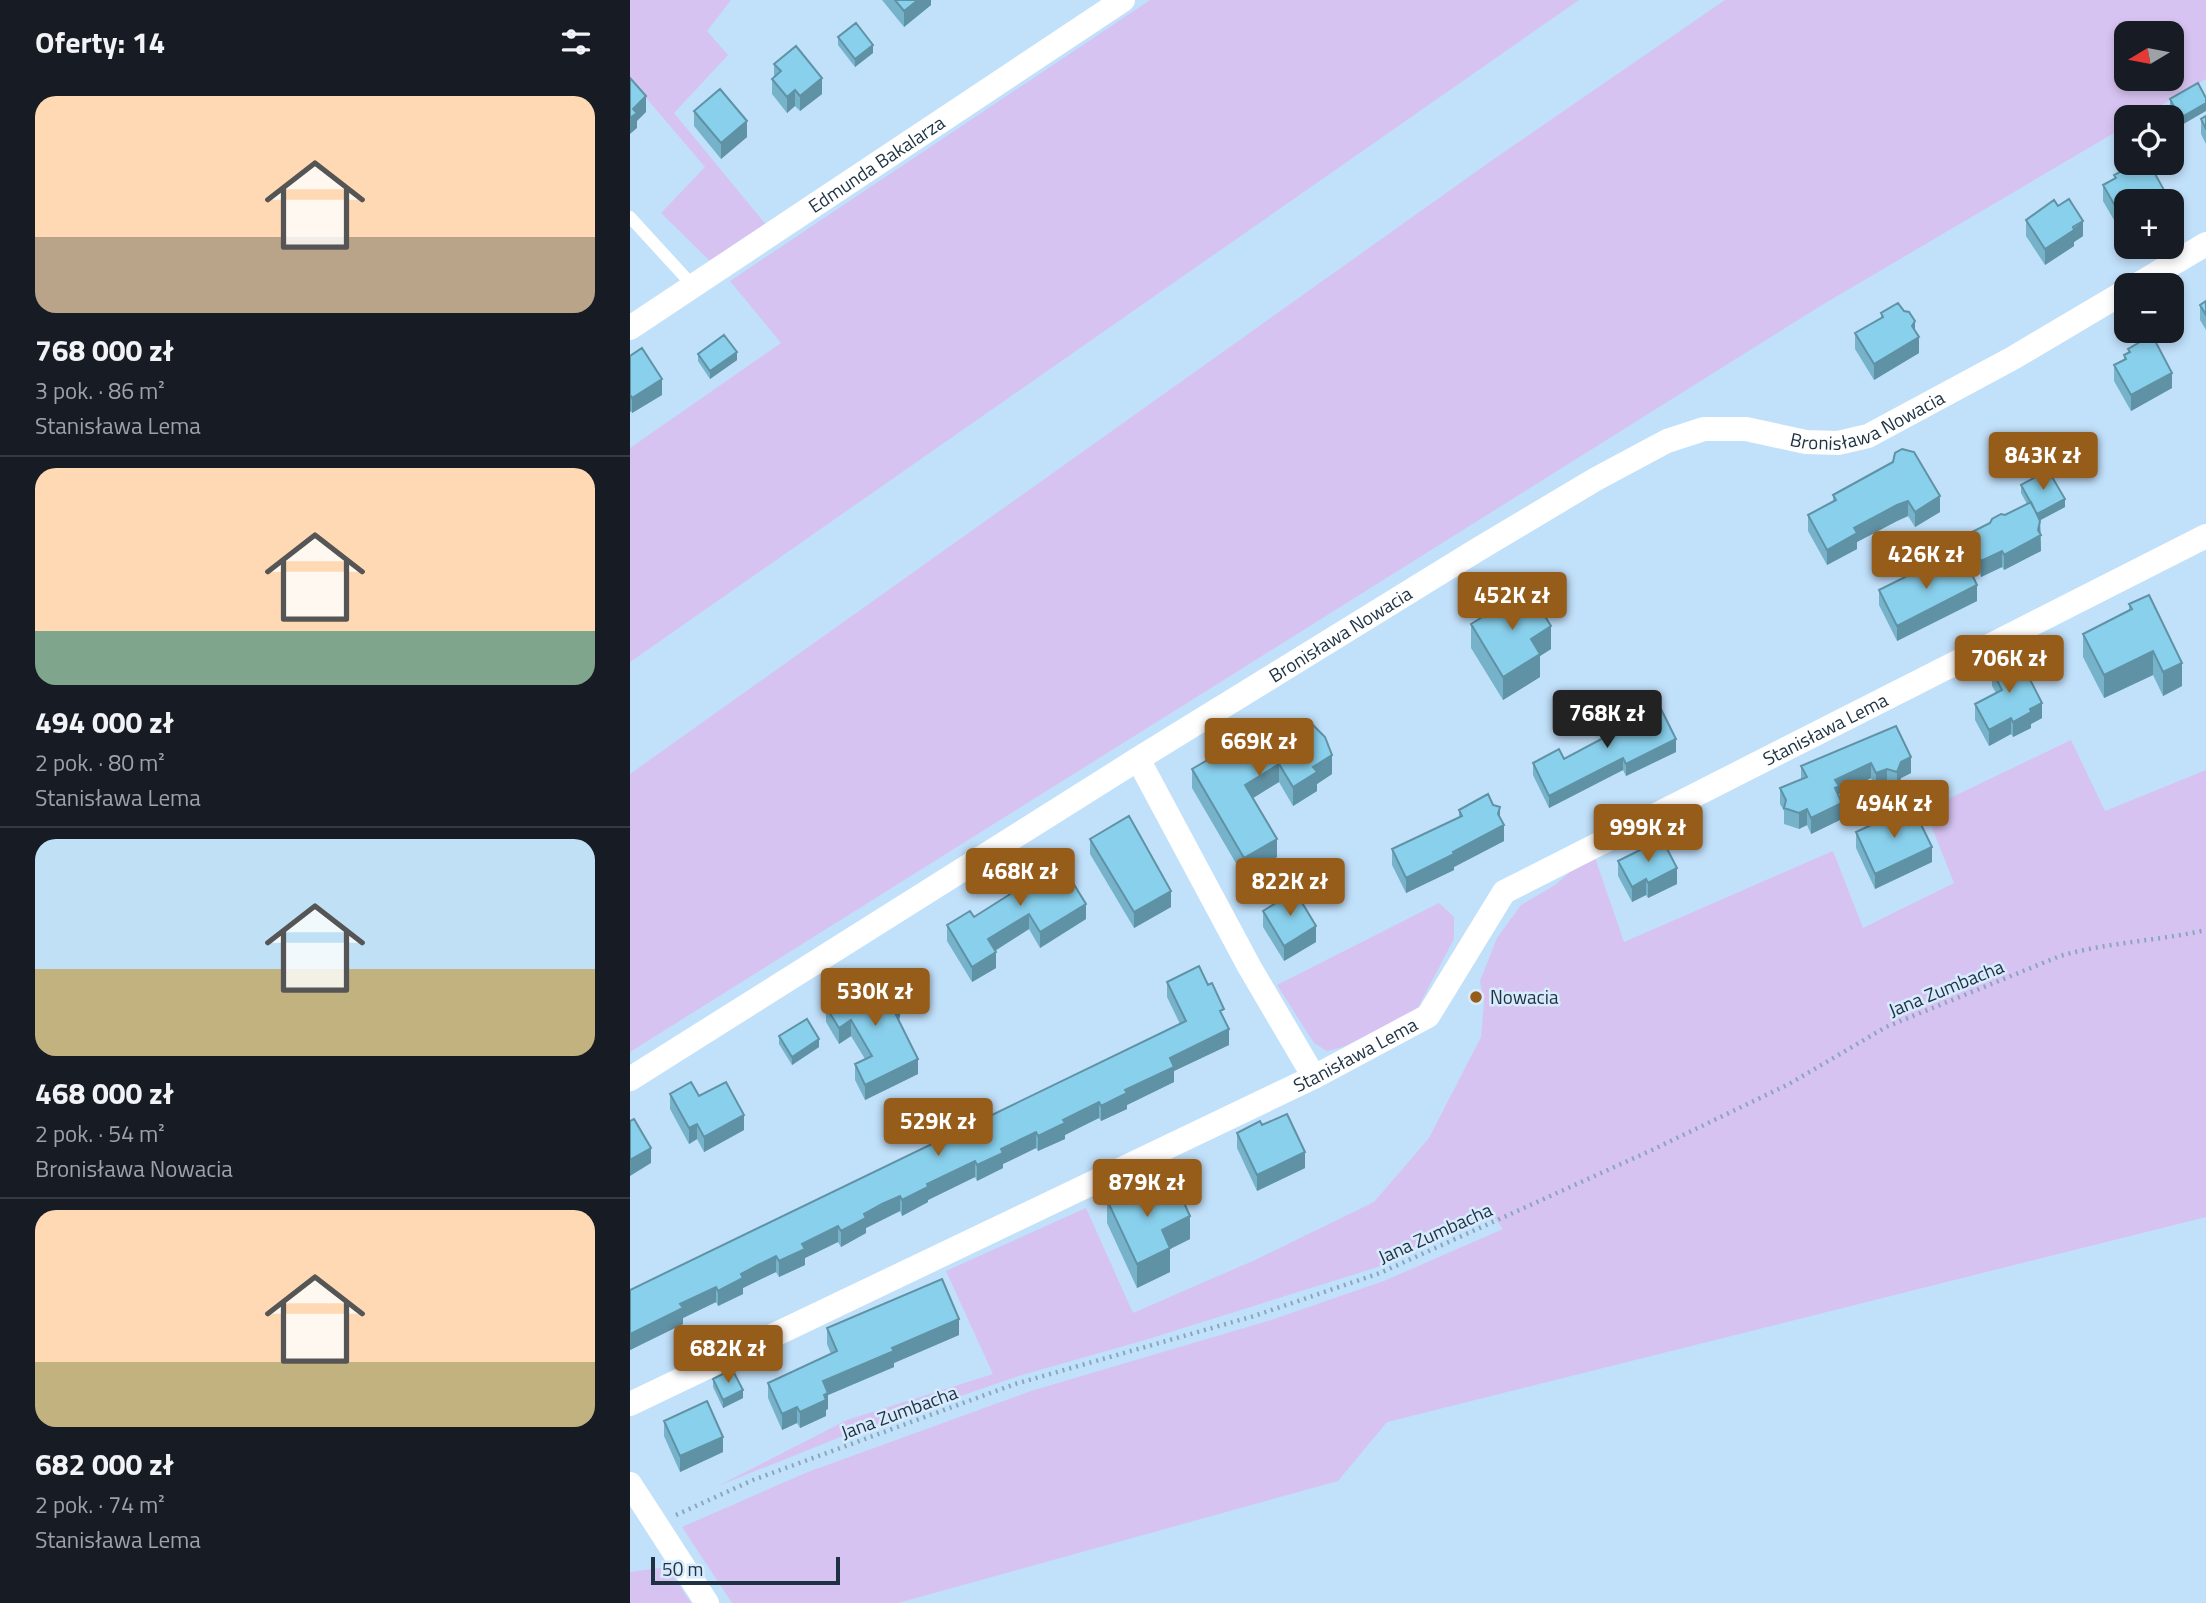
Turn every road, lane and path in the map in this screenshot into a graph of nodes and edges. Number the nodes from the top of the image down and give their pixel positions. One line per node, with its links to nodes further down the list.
1 (1123, 0): 5 (street, Edmunda Bakalarza)
2 (630, 217): 5 (lane)
3 (2206, 244): 4 (street)
4 (2157, 273)
5 (694, 287): 7 (street, Edmunda Bakalarza)
6 (2114, 299): 9 (street, Bronisława Nowacia)
7 (630, 328)
8 (2206, 536): 11 (street, Stanisława Lema)
9 (1138, 759): 11 (street); 12 (street, Bronisława Nowacia)
10 (2206, 930): 15 (path, Jana Zumbacha)
11 (1314, 1077): 13 (street, Stanisława Lema)
12 (630, 1079)
13 (630, 1404)
14 (630, 1484): 15 (street)
15 (656, 1525): 16 (street)
16 (707, 1603)

